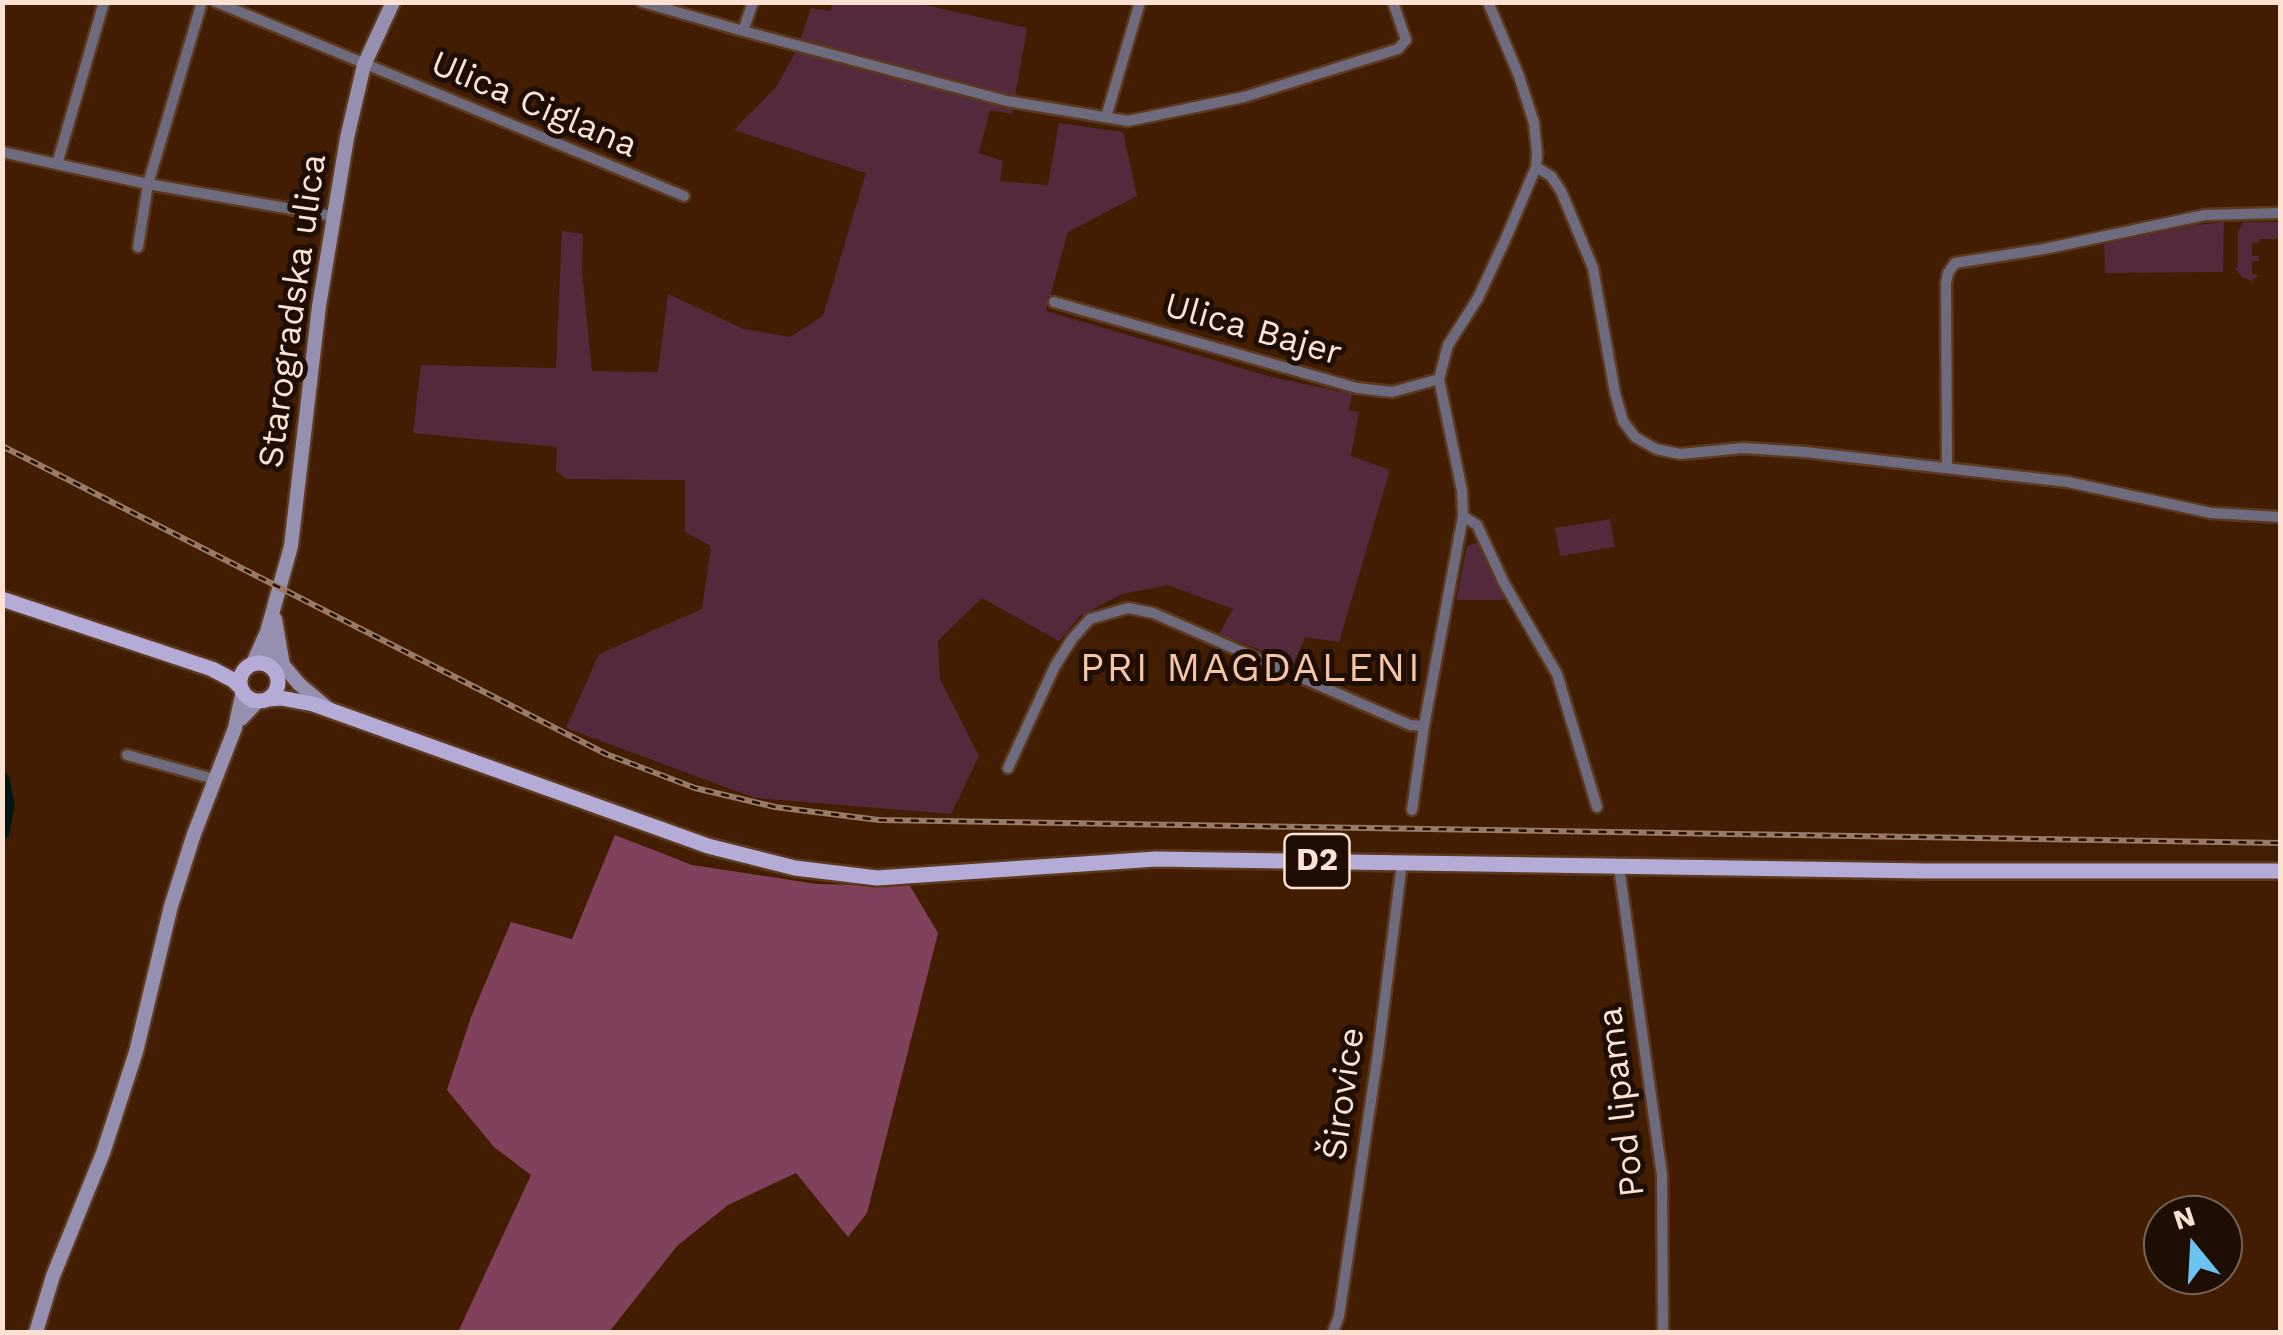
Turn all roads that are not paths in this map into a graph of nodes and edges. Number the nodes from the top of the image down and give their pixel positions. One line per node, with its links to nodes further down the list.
1 (104, 2): 14 (street)
2 (202, 2): 16 (street)
3 (216, 2): 11 (street, Ulica Ciglana)
4 (393, 2): 11 (main road, Starogradska ulica)
5 (642, 2): 10 (street)
6 (752, 2): 10 (street)
7 (1140, 2): 12 (street)
8 (1393, 2): 12 (street)
9 (1488, 2): 15 (street)
10 (743, 31): 12 (street)
11 (364, 65): 17 (street, Ulica Ciglana); 19 (main road, Starogradska ulica)
12 (1106, 118)
13 (2, 152): 14 (street)
14 (58, 164): 16 (street)
15 (1536, 167): 22 (street); 23 (street)
16 (148, 184): 19 (street); 20 (street)
17 (684, 196)
18 (2280, 213): 23 (street)
19 (332, 216): 27 (main road, Starogradska ulica)
20 (138, 248)
21 (1054, 302): 22 (street, Ulica Bajer)
22 (1439, 379): 24 (street)
23 (1947, 468): 25 (street)
24 (1463, 516): 36 (street); 41 (street)
25 (2280, 517)
26 (2, 599): 30 (main road, D2)
27 (274, 607): 28 (main road, Starogradska ulica); 35 (main road)
28 (267, 632): 29 (main road, Starogradska ulica); 31 (main road, Starogradska ulica)
29 (249, 666): 30 (main road, D2); 31 (main road, D2); 32 (main road)
30 (212, 669): 32 (main road, D2)
31 (275, 672): 33 (main road); 34 (main road, D2)
32 (242, 690): 33 (main road, D2); 37 (main road)
33 (263, 700): 34 (main road, D2); 37 (main road)
34 (313, 704): 35 (main road, D2)
35 (331, 711): 43 (main road, D2)
36 (1424, 726): 39 (street); 42 (street)
37 (235, 728): 40 (main road)
38 (127, 755): 40 (street)
39 (1008, 768)
40 (214, 780): 46 (main road)
41 (1597, 807)
42 (1412, 810)
43 (1402, 863): 44 (main road, D2); 47 (street, Širovice)
44 (1620, 867): 45 (main road, D2); 48 (street, Pod lipama)
45 (2280, 871)
46 (36, 1332)
47 (1333, 1332)
48 (1663, 1332)

